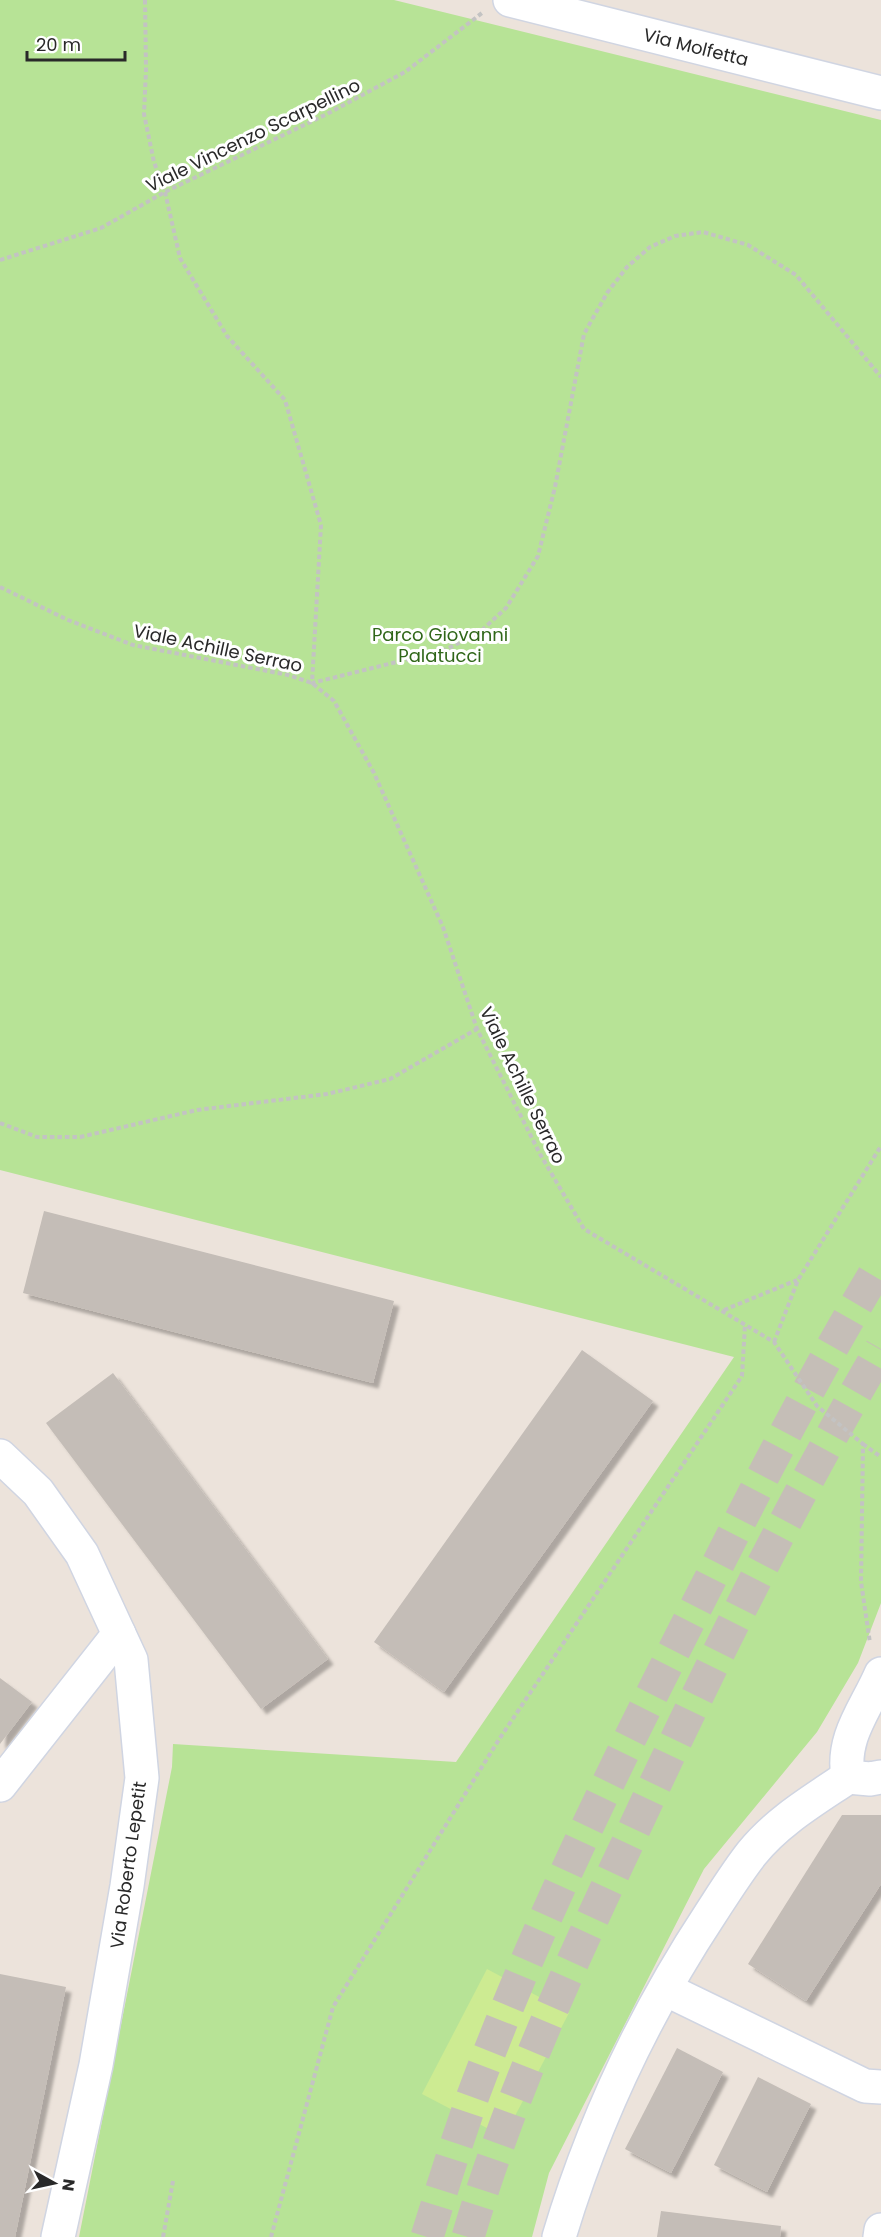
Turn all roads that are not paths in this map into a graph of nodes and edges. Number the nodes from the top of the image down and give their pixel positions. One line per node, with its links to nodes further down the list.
1 (500, 3): 2 (street, Via Molfetta)
2 (881, 93)
3 (0, 1456): 4 (street, Via Roberto Lepetit)
4 (119, 1634): 8 (street); 12 (street, Via Roberto Lepetit)
5 (880, 1677): 6 (street)
6 (848, 1777): 7 (street); 9 (street)
7 (881, 1777)
8 (0, 1785)
9 (665, 1989): 10 (street); 13 (street)
10 (881, 2087)
11 (881, 2230): 14 (street)
12 (58, 2237)
13 (559, 2237)
14 (880, 2237)

